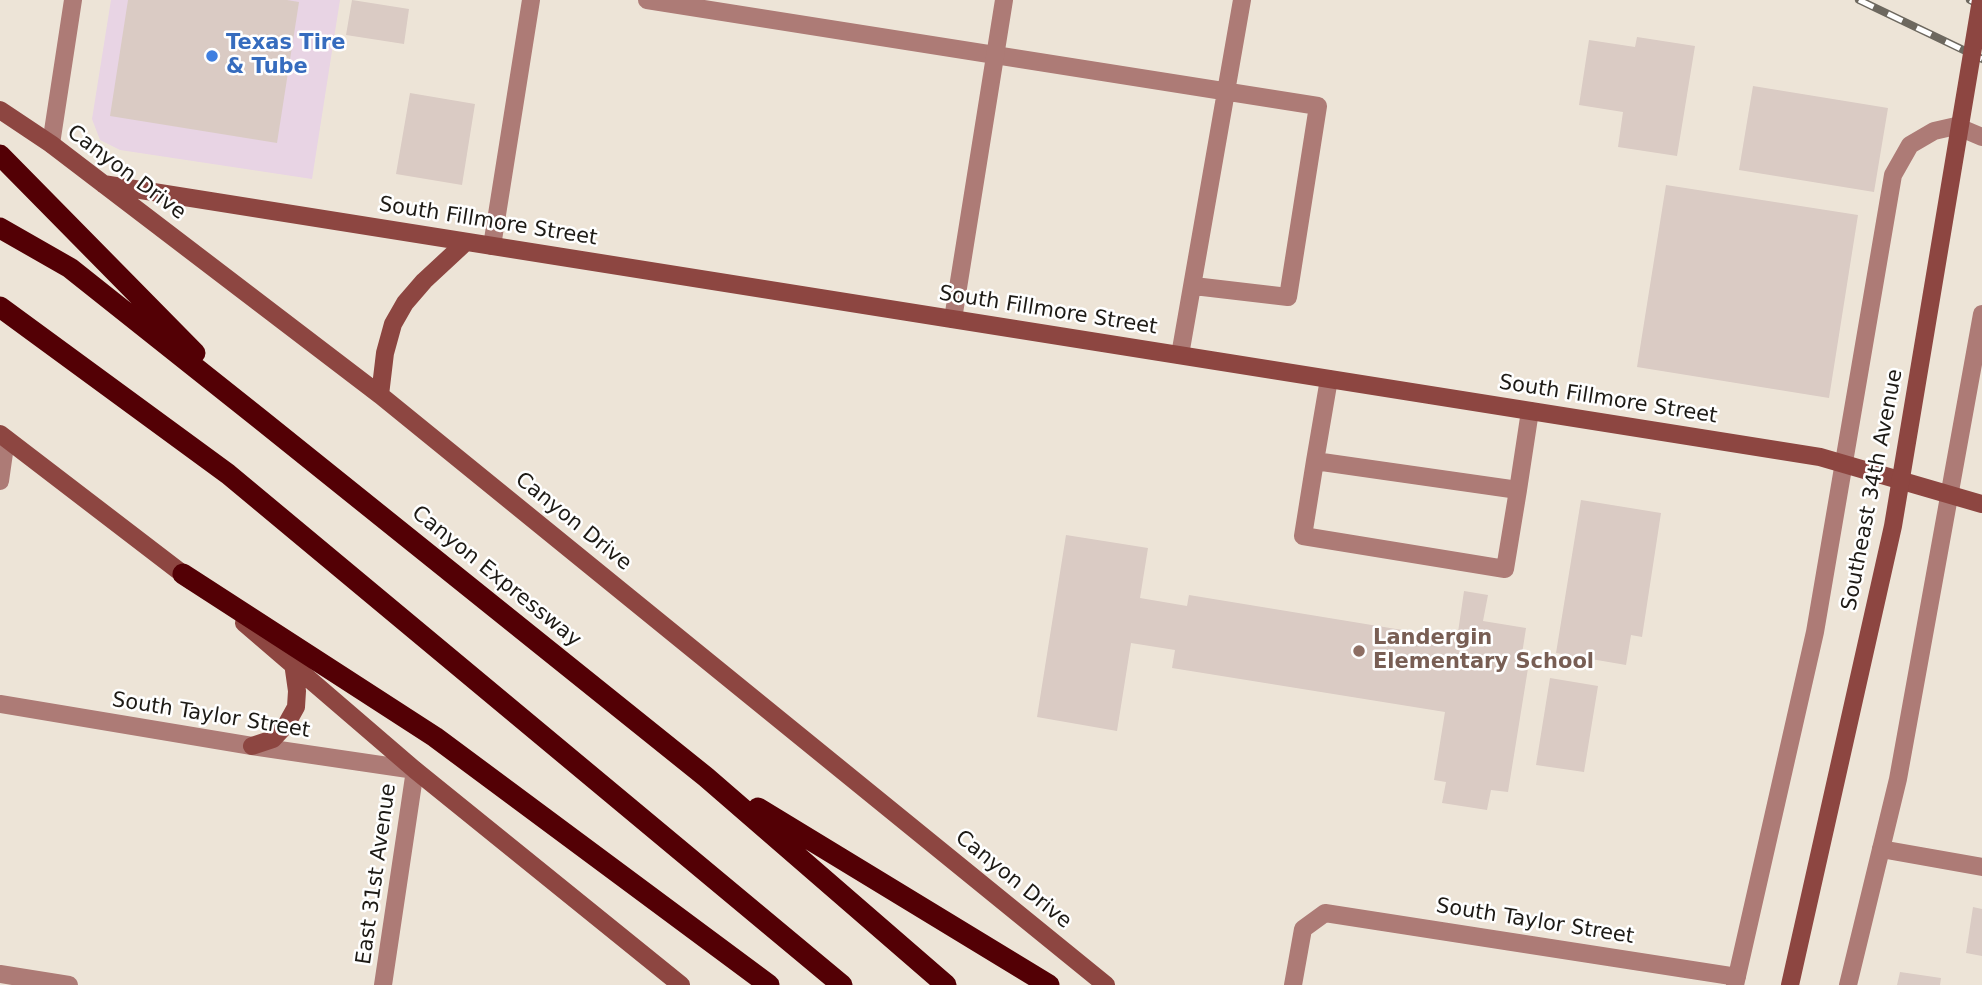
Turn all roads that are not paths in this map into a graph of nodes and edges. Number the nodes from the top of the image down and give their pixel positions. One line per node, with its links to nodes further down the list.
1 (73, 0): 11 (street)
2 (531, 0): 16 (street)
3 (647, 0): 7 (street)
4 (1004, 0): 7 (street)
5 (1242, 0): 8 (street)
6 (1981, 0): 52 (main road, Southeast 34th Avenue, bridge)
7 (995, 56): 8 (street); 20 (street)
8 (1226, 92): 17 (street); 17 (street)
9 (0, 110): 11 (main road, Canyon Drive)
10 (1982, 137): 28 (street)
11 (51, 144): 13 (main road, Canyon Drive)
12 (0, 155): 25 (highway)
13 (103, 184): 15 (main road, South Fillmore Street); 23 (main road, Canyon Drive)
14 (0, 228): 25 (highway, Canyon Expressway)
15 (466, 242): 16 (main road, South Fillmore Street); 23 (main road)
16 (492, 246): 20 (main road, South Fillmore Street)
17 (1194, 286): 21 (street)
18 (0, 307): 47 (highway)
19 (1982, 314): 31 (street)
20 (953, 319): 21 (main road, South Fillmore Street)
21 (1180, 355): 22 (main road, South Fillmore Street)
22 (1329, 379): 24 (main road, South Fillmore Street); 27 (street)
23 (380, 396): 50 (main road, Canyon Drive)
24 (1530, 411): 28 (main road, South Fillmore Street); 30 (street)
25 (260, 419): 38 (highway, Canyon Expressway)
26 (2, 437): 29 (street); 33 (main road)
27 (1315, 461): 30 (street); 30 (street)
28 (1843, 462): 31 (main road, South Fillmore Street); 42 (street)
29 (0, 481)
30 (1518, 490)
31 (1951, 495): 32 (main road, South Fillmore Street); 39 (street)
32 (1982, 505)
33 (183, 574): 34 (main road); 46 (highway)
34 (293, 663): 36 (main road); 37 (main road)
35 (0, 704): 36 (street, South Taylor Street)
36 (252, 746): 37 (street, South Taylor Street)
37 (415, 770): 44 (street, East 31st Avenue); 45 (main road)
38 (706, 777): 48 (highway, Canyon Expressway); 49 (highway)
39 (1881, 849): 40 (street); 53 (street)
40 (1982, 867)
41 (0, 974): 43 (street)
42 (1736, 981): 51 (street, South Taylor Street)
43 (69, 985)
44 (383, 985)
45 (681, 985)
46 (769, 985)
47 (842, 985)
48 (946, 985)
49 (1049, 985)
50 (1106, 985)
51 (1293, 985)
52 (1790, 985)
53 (1848, 985)

